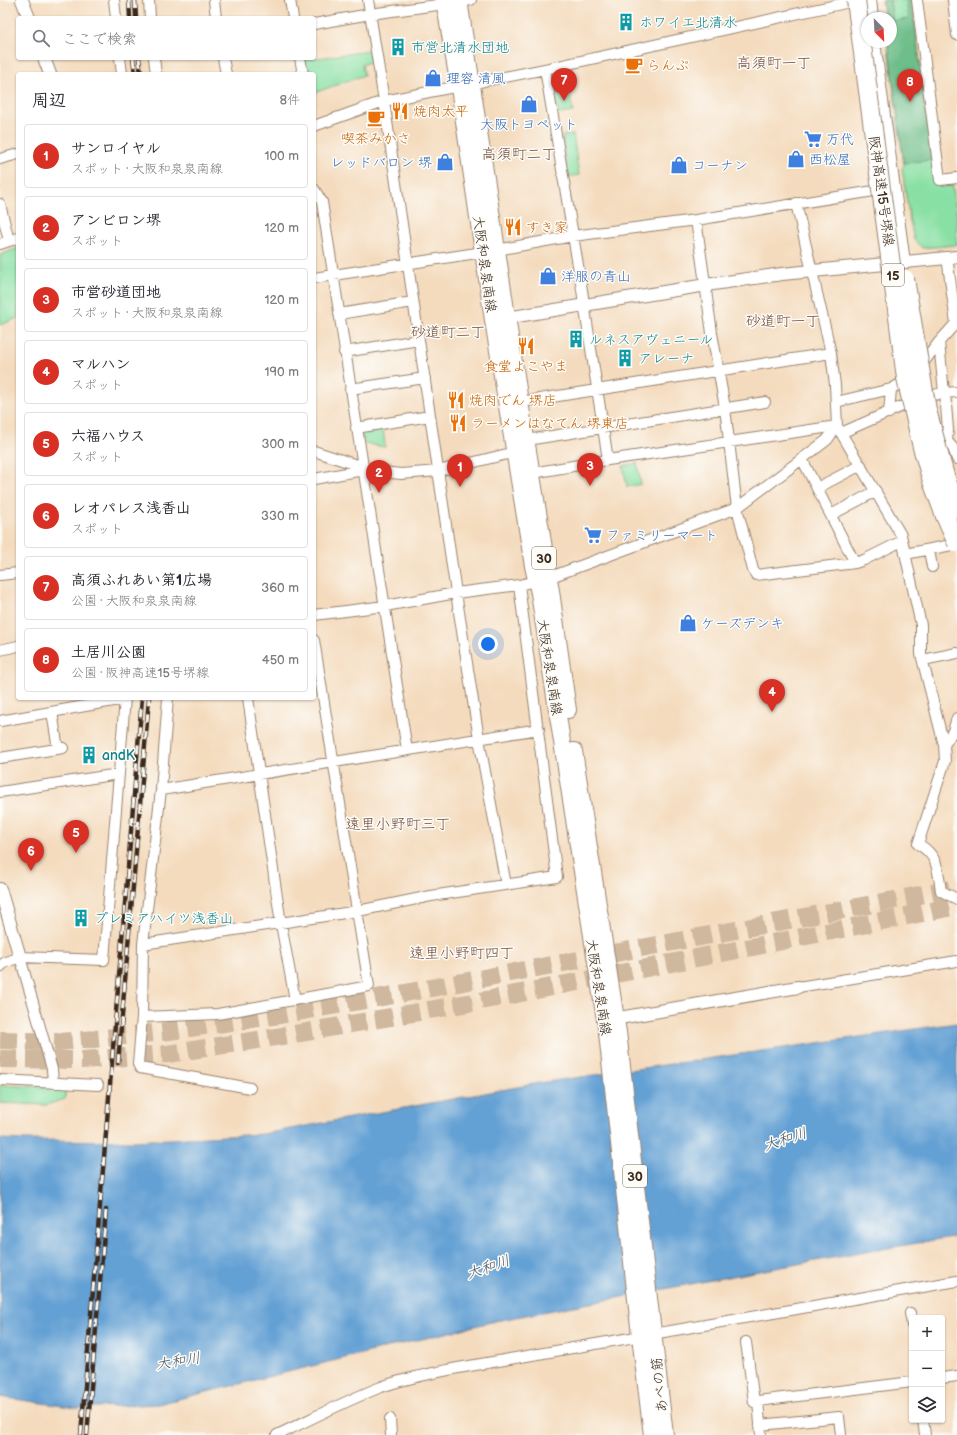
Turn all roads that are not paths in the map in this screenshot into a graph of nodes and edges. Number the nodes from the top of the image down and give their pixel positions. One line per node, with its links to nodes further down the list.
1 (22, 0): 13 (street)
2 (114, 0): 14 (street)
3 (149, 0): 15 (street)
4 (214, 0): 16 (street)
5 (290, 0): 17 (street)
6 (368, 0): 12 (street)
7 (860, 0): 11 (highway); 27 (street); 39 (street); 98 (highway, 阪神高速15号堺線 / 15, bridge)
8 (917, 0): 38 (street)
9 (953, 0): 19 (street)
10 (456, 1): 12 (street); 33 (main road, 大阪和泉泉南線 / 30)
11 (867, 12)
12 (370, 14): 18 (street); 34 (street)
13 (28, 16)
14 (116, 16)
15 (150, 16)
16 (216, 16)
17 (293, 16)
18 (316, 24)
19 (957, 35)
20 (874, 48): 48 (street)
21 (874, 48): 95 (highway, 阪神高速15号堺線 / 15, bridge)
22 (45, 60): 28 (street)
23 (120, 60): 29 (street)
24 (154, 60): 30 (street)
25 (223, 60): 31 (street)
26 (300, 60): 32 (street)
27 (545, 69): 33 (street); 44 (street)
28 (49, 72)
29 (122, 72)
30 (156, 72)
31 (226, 72)
32 (303, 72)
33 (465, 85): 34 (street); 46 (main road, 大阪和泉泉南線 / 30)
34 (384, 101): 35 (street); 50 (street)
35 (316, 125)
36 (16, 155): 37 (street)
37 (0, 159)
38 (957, 178)
39 (880, 190): 41 (street); 49 (street)
40 (316, 192): 52 (street)
41 (796, 203): 43 (street); 51 (street)
42 (0, 204): 45 (street)
43 (696, 220): 44 (street); 54 (street)
44 (573, 236): 46 (street); 56 (street)
45 (9, 241)
46 (490, 251): 50 (street); 58 (main road, 大阪和泉泉南線 / 30)
47 (952, 257): 48 (street); 59 (street)
48 (904, 262): 49 (street)
49 (890, 263): 51 (street)
50 (408, 264): 52 (street); 55 (street)
51 (811, 271): 54 (street); 63 (street)
52 (332, 275): 53 (street); 57 (street)
53 (316, 278)
54 (706, 285): 56 (street); 64 (street)
55 (414, 302): 57 (street); 60 (street)
56 (583, 305): 58 (street); 68 (street)
57 (338, 314): 62 (street)
58 (500, 319): 71 (main road, 大阪和泉泉南線 / 30); 83 (main road, 大阪和泉泉南線 / 30)
59 (957, 323): 61 (street)
60 (419, 340): 62 (street); 65 (street)
61 (939, 342): 67 (street); 70 (street)
62 (344, 352): 66 (street)
63 (831, 353): 64 (street); 73 (street)
64 (719, 370): 68 (street); 74 (street)
65 (425, 378): 66 (street); 76 (street)
66 (350, 389): 77 (street)
67 (891, 389): 73 (street); 75 (street)
68 (597, 390): 71 (street); 78 (street)
69 (957, 392): 70 (street)
70 (944, 393): 75 (street); 84 (street)
71 (520, 402): 80 (main road, 大阪和泉泉南線 / 30)
72 (765, 402): 74 (street)
73 (836, 402): 79 (street)
74 (725, 408): 78 (street); 81 (street)
75 (889, 412): 79 (street)
76 (430, 416): 77 (street); 89 (street)
77 (356, 428): 88 (street)
78 (603, 428): 80 (street); 86 (street)
79 (839, 429): 81 (street); 85 (street); 87 (street)
80 (527, 440): 90 (main road, 大阪和泉泉南線 / 30)
81 (730, 441): 86 (street); 94 (street)
82 (316, 452): 88 (street)
83 (515, 452): 89 (street); 105 (main road, 大阪和泉泉南線 / 30)
84 (957, 458)
85 (802, 459): 92 (street); 94 (street)
86 (608, 460): 90 (street)
87 (861, 465): 92 (street); 93 (street)
88 (363, 470): 89 (street); 91 (street); 108 (street)
89 (438, 471): 107 (street)
90 (532, 473): 105 (main road, 大阪和泉泉南線 / 30)
91 (316, 480)
92 (817, 488): 96 (street)
93 (876, 491): 96 (street); 97 (street)
94 (737, 508): 101 (street); 105 (street)
95 (957, 508)
96 (831, 515): 101 (street)
97 (902, 541): 100 (street); 101 (street)
98 (957, 544): 99 (street)
99 (929, 550): 100 (street); 102 (street)
100 (905, 554): 114 (street)
101 (855, 563)
102 (932, 567)
103 (16, 573): 104 (street)
104 (0, 575)
105 (542, 580): 106 (street); 144 (main road, 大阪和泉泉南線 / 30)
106 (519, 585): 107 (street); 122 (street)
107 (456, 593): 108 (street); 123 (street)
108 (385, 606): 109 (street); 125 (street)
109 (316, 615)
110 (16, 646): 111 (street)
111 (0, 650)
112 (316, 652): 127 (street)
113 (957, 653): 114 (street)
114 (922, 660): 124 (street)
115 (115, 700): 119 (street)
116 (125, 700): 128 (street)
117 (168, 700): 130 (street)
118 (248, 700): 129 (street)
119 (52, 712): 121 (street); 126 (street)
120 (957, 718): 124 (street)
121 (0, 721)
122 (539, 729): 123 (street); 132 (street)
123 (479, 739): 125 (street); 132 (street)
124 (944, 745): 134 (street)
125 (407, 750): 127 (street)
126 (0, 758)
127 (334, 762): 129 (street); 135 (street)
128 (119, 774): 131 (street); 138 (street)
129 (259, 774): 130 (street); 136 (street)
130 (161, 790): 137 (street)
131 (0, 792)
132 (506, 885): 135 (street)
133 (0, 889): 138 (street)
134 (957, 899)
135 (358, 911): 136 (street); 142 (street)
136 (281, 924): 137 (street); 142 (street)
137 (143, 944): 143 (street)
138 (20, 957): 140 (street); 146 (street)
139 (957, 961): 141 (street)
140 (1, 963)
141 (798, 986): 144 (street)
142 (295, 1000): 143 (street)
143 (142, 1017): 148 (street)
144 (614, 1024): 150 (main road, 大阪和泉泉南線 / 30)
145 (0, 1080): 146 (street)
146 (53, 1083): 147 (street)
147 (98, 1085)
148 (250, 1088)
149 (957, 1281): 150 (street)
150 (645, 1328): 159 (street); 161 (main road, あべの筋 / 30); 162 (main road, あべの筋 / 30)
151 (746, 1342): 155 (street)
152 (957, 1376): 153 (street)
153 (945, 1378)
154 (909, 1382): 155 (street)
155 (758, 1401): 158 (street)
156 (390, 1419): 160 (street)
157 (923, 1423): 164 (street)
158 (761, 1430): 163 (street)
159 (277, 1435)
160 (391, 1435)
161 (652, 1435)
162 (664, 1435)
163 (841, 1435)
164 (925, 1435)

